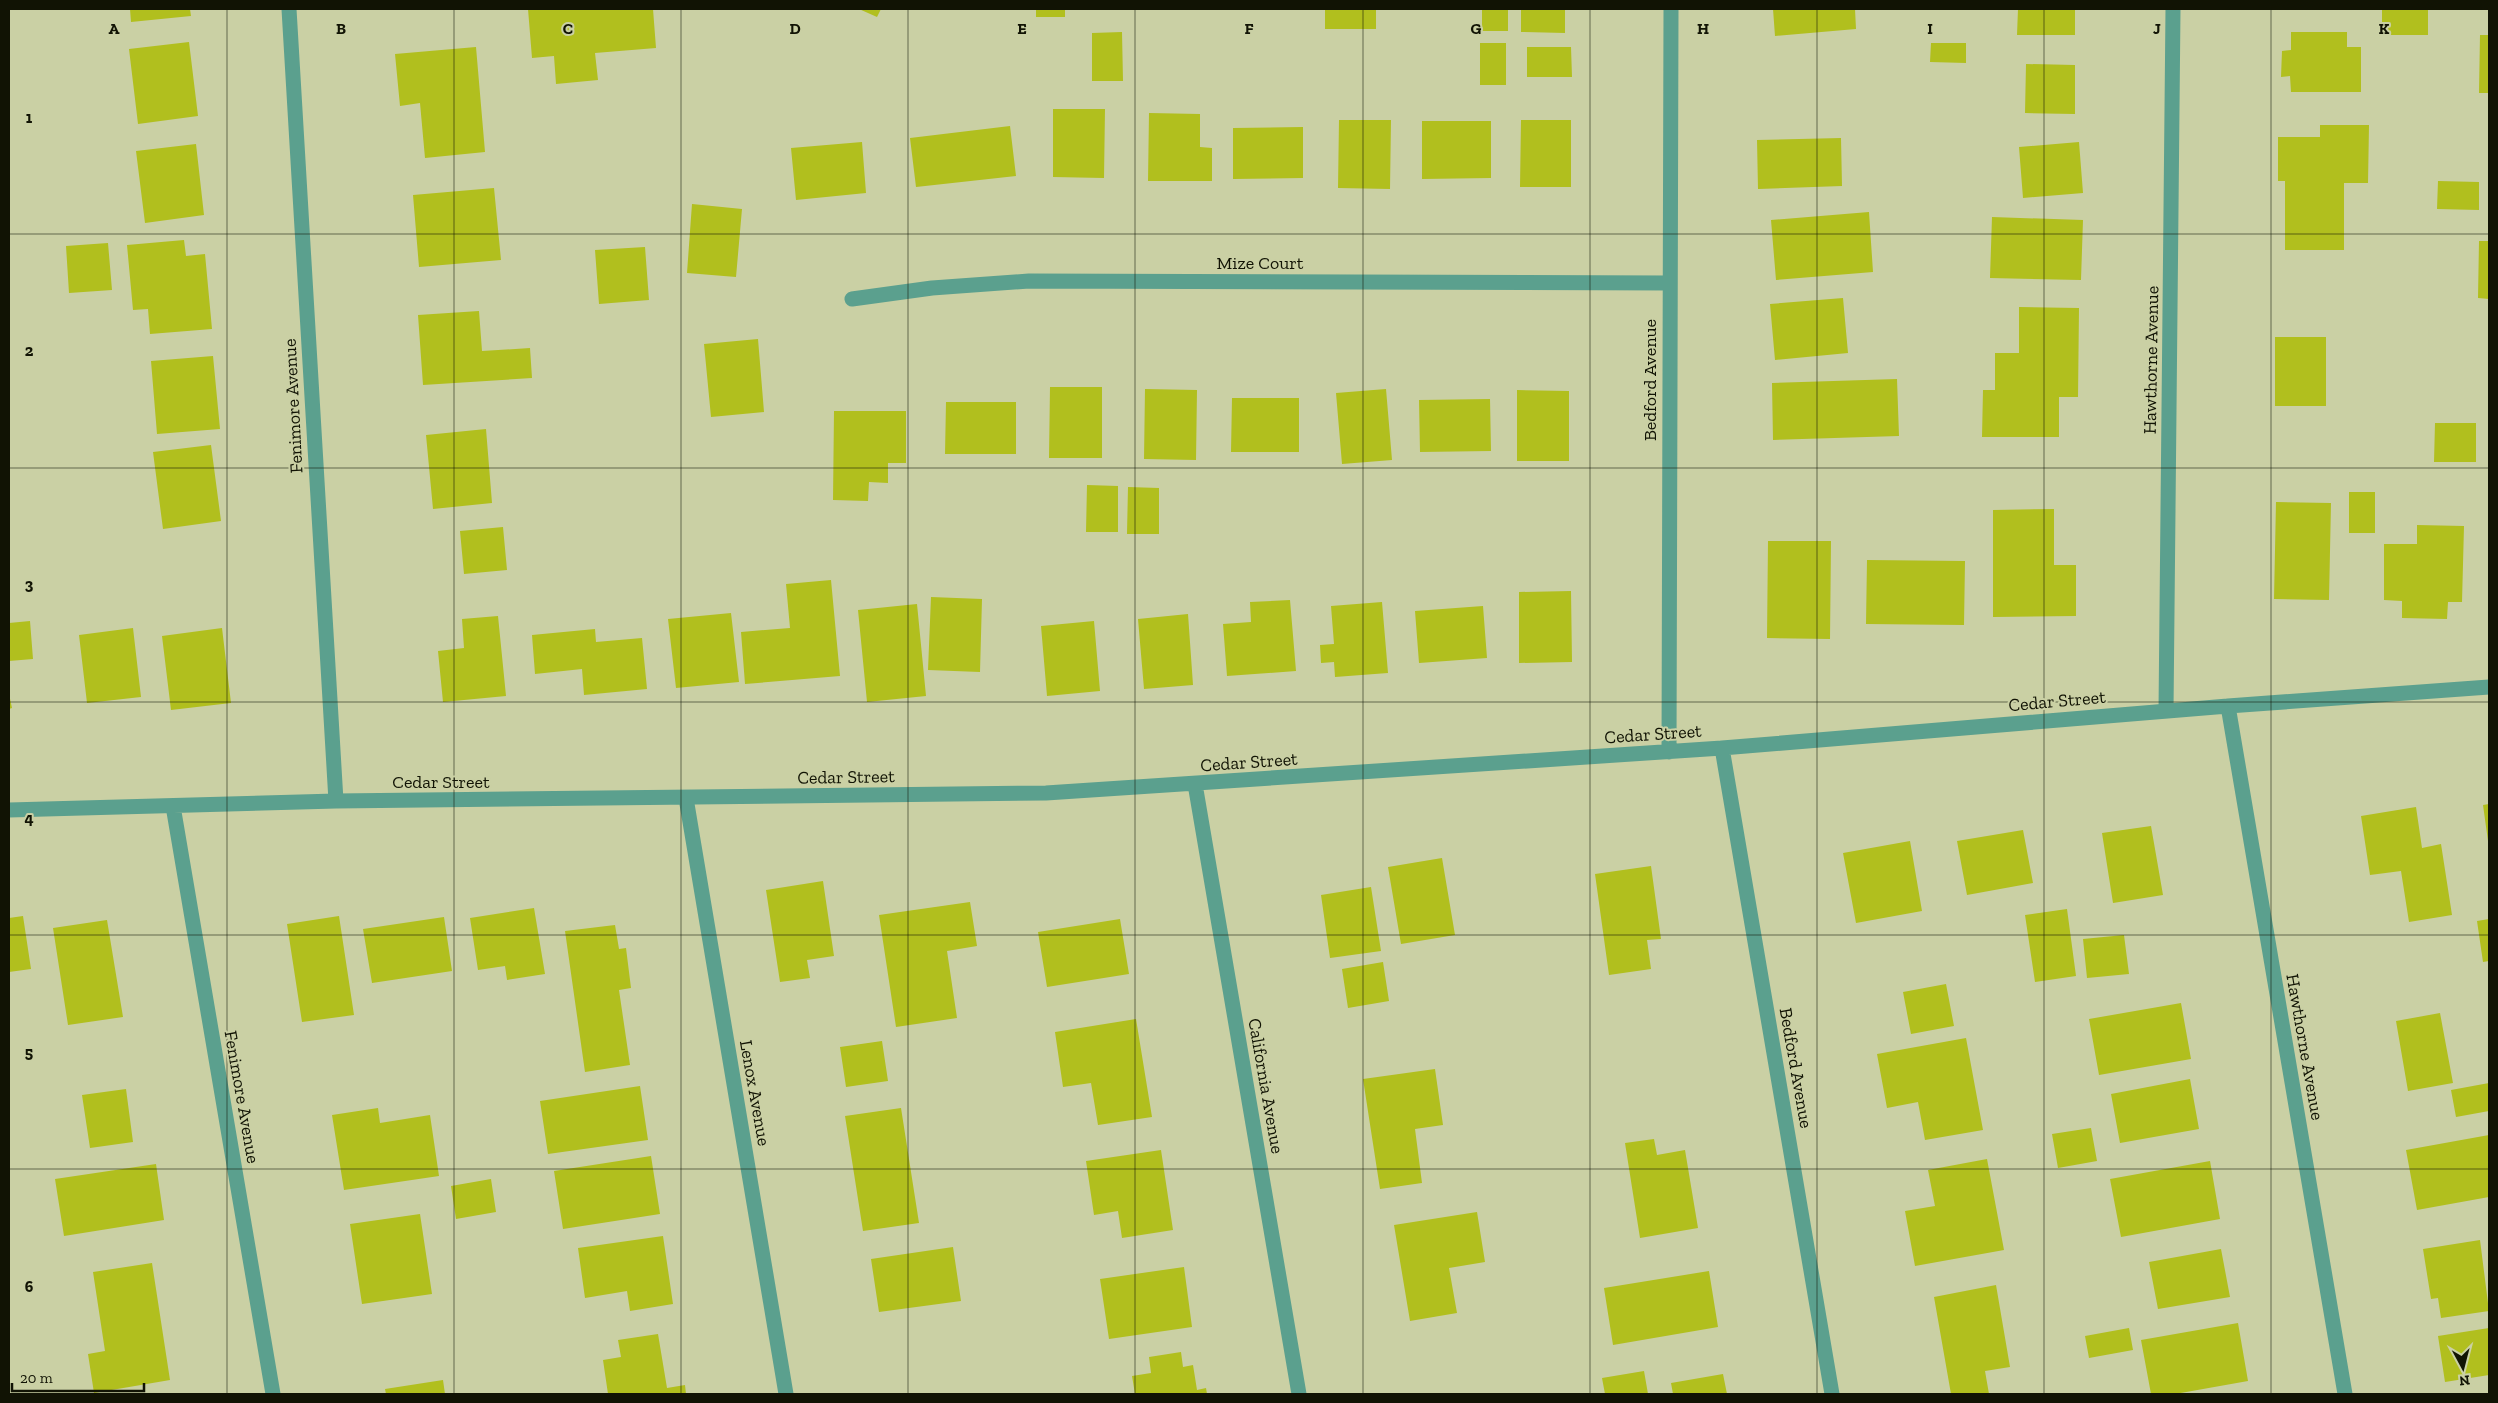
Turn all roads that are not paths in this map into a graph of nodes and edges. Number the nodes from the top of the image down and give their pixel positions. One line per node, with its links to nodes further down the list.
1 (289, 9): 13 (street, Fenimore Avenue)
2 (1671, 9): 4 (street, Bedford Avenue)
3 (2173, 9): 8 (street, Hawthorne Avenue)
4 (1669, 283): 5 (street, Mize Court); 10 (street, Bedford Avenue)
5 (852, 299)
6 (2489, 686): 7 (street, Cedar Street)
7 (2228, 706): 8 (street, Cedar Street); 20 (street, Hawthorne Avenue)
8 (2166, 711): 9 (street, Cedar Street)
9 (1722, 748): 10 (street, Cedar Street); 19 (street, Bedford Avenue)
10 (1668, 752): 11 (street, Cedar Street)
11 (1196, 784): 12 (street, Cedar Street); 18 (street, California Avenue)
12 (686, 798): 13 (street, Cedar Street); 17 (street, Lenox Avenue)
13 (336, 801): 14 (street, Cedar Street)
14 (173, 806): 15 (street, Cedar Street); 16 (street, Fenimore Avenue)
15 (9, 810)
16 (273, 1394)
17 (786, 1394)
18 (1299, 1394)
19 (1832, 1394)
20 (2345, 1394)

